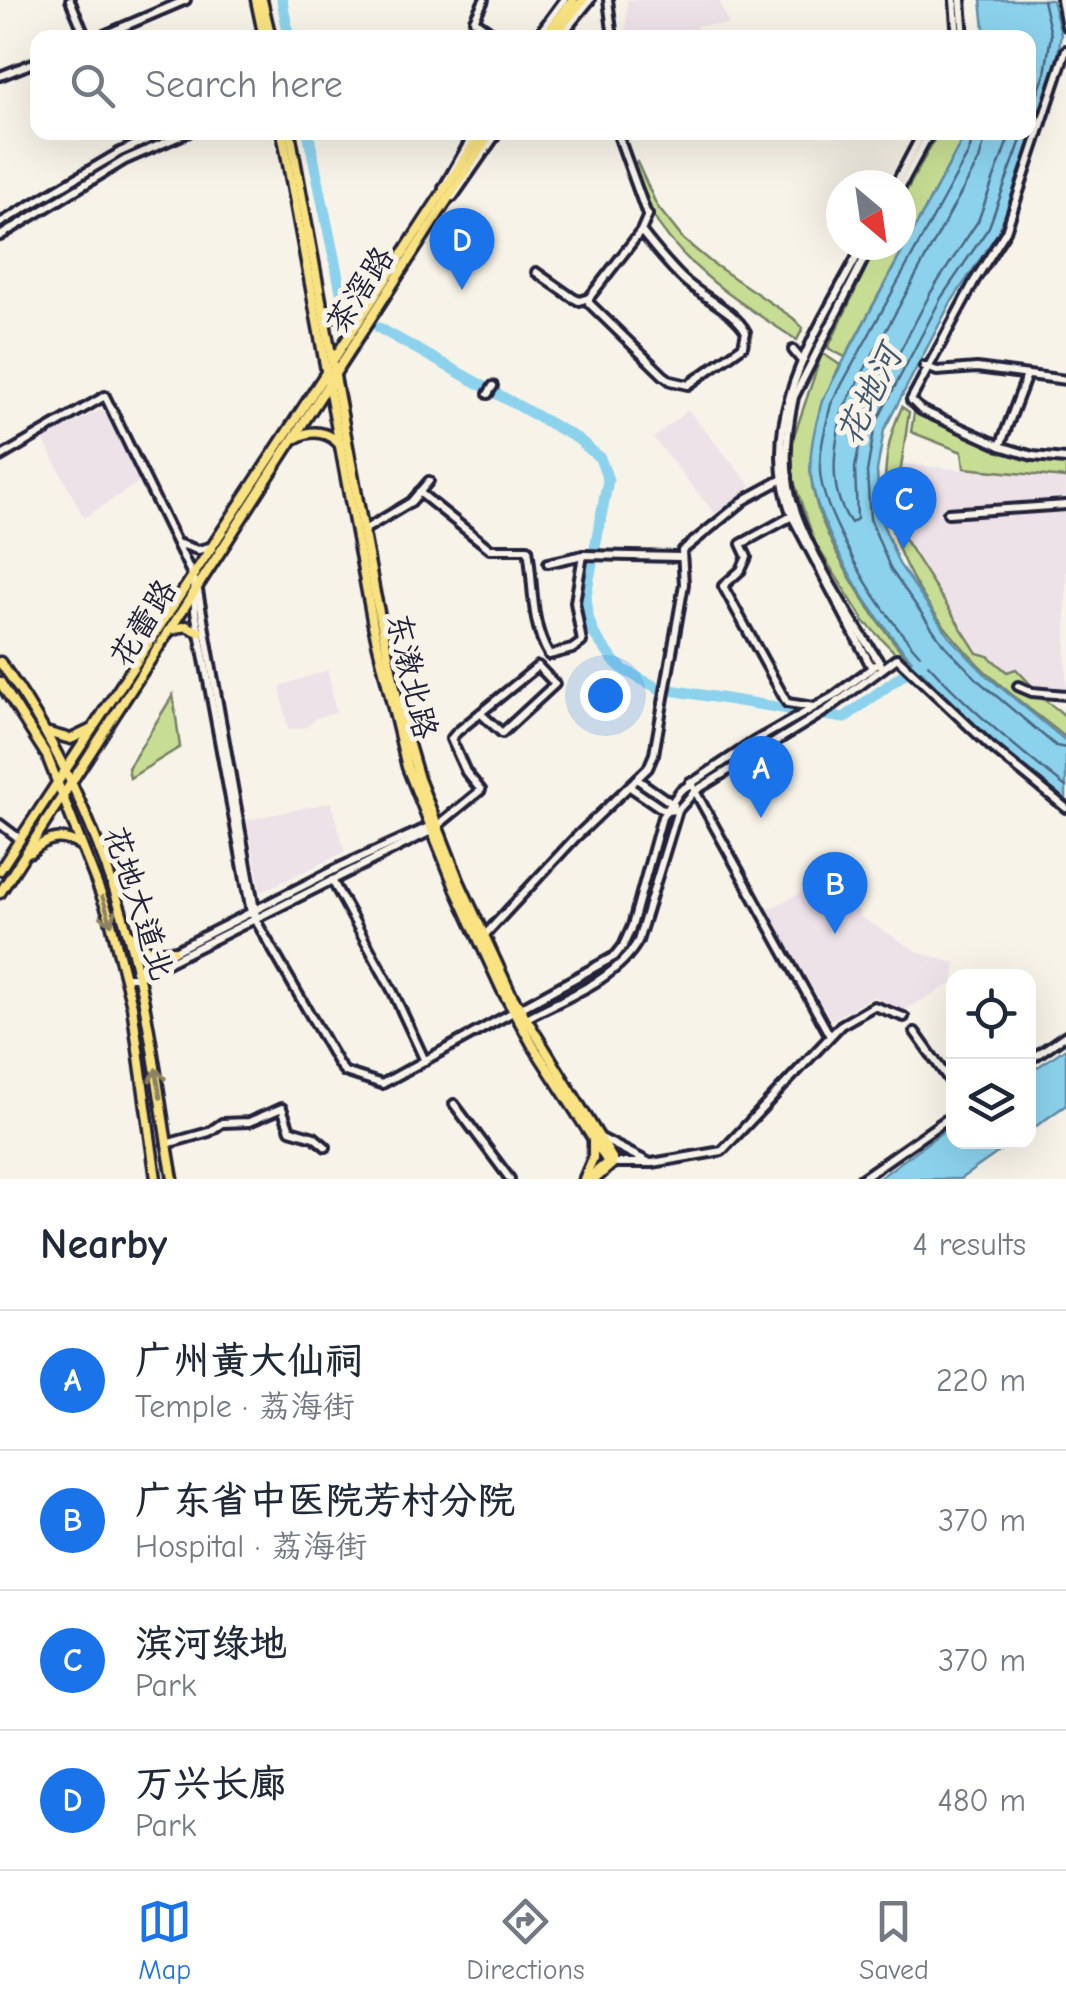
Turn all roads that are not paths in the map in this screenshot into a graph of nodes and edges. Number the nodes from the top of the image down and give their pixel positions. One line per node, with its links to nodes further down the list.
1 (70, 0): 12 (street)
2 (186, 0): 13 (street)
3 (259, 0): 14 (main road)
4 (484, 0): 15 (street)
5 (564, 0): 16 (street)
6 (573, 0): 17 (main road)
7 (608, 0): 19 (street)
8 (957, 0): 20 (street)
9 (1060, 0): 11 (street)
10 (589, 1): 18 (main road)
11 (1066, 26)
12 (83, 30)
13 (116, 30)
14 (265, 30)
15 (488, 30)
16 (542, 30)
17 (550, 30)
18 (563, 30)
19 (612, 30)
20 (959, 30)
21 (1066, 50): 45 (street)
22 (30, 64): 23 (street)
23 (0, 76)
24 (146, 140): 34 (street)
25 (171, 140): 36 (street)
26 (284, 140): 46 (main road, 东漖北路)
27 (291, 140): 41 (main road, 东漖北路)
28 (474, 140): 33 (main road, 茶滘路)
29 (488, 140): 33 (main road, 茶滘路)
30 (620, 140): 35 (street)
31 (922, 140): 32 (street)
32 (906, 170)
33 (445, 198): 42 (main road, 茶滘路); 46 (main road, 茶滘路)
34 (0, 223)
35 (641, 231): 40 (street); 40 (street)
36 (0, 236)
37 (859, 260): 44 (street)
38 (860, 260): 56 (street)
39 (536, 272): 40 (street)
40 (589, 298)
41 (322, 306): 42 (main road); 46 (main road, 东漖北路)
42 (365, 312): 46 (main road, 茶滘路)
43 (792, 350): 44 (street)
44 (802, 362): 56 (street)
45 (925, 367): 47 (street); 52 (street)
46 (332, 371): 51 (main road, 花蕾路); 53 (main road, 东漖北路); 62 (main road, 东漖北路); 64 (main road, 花蕾路)
47 (1027, 375): 48 (street); 52 (street)
48 (1066, 380)
49 (494, 386): 50 (street)
50 (488, 394)
51 (292, 440): 53 (main road); 68 (main road, 花蕾路)
52 (1000, 446): 55 (street)
53 (344, 450): 93 (main road, 东漖北路)
54 (0, 457): 63 (street)
55 (1066, 460)
56 (785, 478): 61 (street); 66 (street); 72 (street)
57 (429, 480): 58 (street)
58 (419, 492): 62 (street); 65 (street)
59 (1066, 505): 60 (street)
60 (948, 513)
61 (792, 516): 73 (street); 77 (street)
62 (364, 530): 93 (main road, 东漖北路)
63 (180, 544): 64 (street); 68 (street)
64 (215, 544): 68 (main road, 花蕾路)
65 (585, 555): 66 (street); 67 (street)
66 (680, 557): 82 (street)
67 (548, 563)
68 (194, 584): 69 (main road, 花蕾路); 70 (street); 79 (main road, 花蕾路); 100 (street)
69 (168, 631): 70 (main road); 83 (main road, 花蕾路)
70 (199, 632): 100 (street)
71 (0, 662): 80 (main road, 花地大道北)
72 (882, 665): 73 (street); 90 (street)
73 (874, 672): 77 (street); 87 (street)
74 (0, 682): 85 (main road, 花地大道北)
75 (1018, 686): 76 (street)
76 (1066, 694)
77 (815, 708): 84 (street)
78 (480, 713): 78 (street); 93 (street)
79 (96, 727): 80 (main road); 81 (main road, 花蕾路)
80 (48, 733): 81 (main road, 花地大道北)
81 (66, 770): 83 (main road, 花地大道北); 85 (main road, 花蕾路)
82 (638, 780): 86 (street); 89 (street)
83 (71, 782): 88 (main road, 花蕾路); 101 (main road, 花地大道北)
84 (690, 782): 87 (street); 89 (street)
85 (59, 783): 88 (main road, 花地大道北); 94 (main road, 花蕾路)
86 (630, 788): 91 (street); 102 (street)
87 (695, 790): 89 (street); 111 (street)
88 (63, 794): 95 (main road, 花地大道北); 96 (main road, 花蕾路)
89 (675, 806): 91 (street); 108 (street)
90 (1066, 808)
91 (665, 811): 106 (street)
92 (0, 824): 94 (street)
93 (432, 827): 98 (street); 100 (street); 102 (main road, 东漖北路)
94 (21, 840): 97 (main road, 花蕾路)
95 (83, 848): 96 (main road); 105 (main road, 花地大道北, one-way to 105)
96 (24, 858): 99 (main road, 花蕾路)
97 (0, 870)
98 (332, 880): 100 (street); 113 (street)
99 (0, 893)
100 (254, 912): 103 (street); 104 (street); 113 (street)
101 (126, 931): 103 (main road); 104 (main road, 花地大道北)
102 (481, 938): 106 (main road, 东漖北路)
103 (173, 951): 104 (street)
104 (138, 973): 105 (street); 118 (main road, 花地大道北, one-way to 104)
105 (126, 978): 122 (main road, 花地大道北)
106 (516, 1010): 108 (main road, 东漖北路); 113 (street)
107 (904, 1017): 111 (street)
108 (522, 1021): 117 (main road, 东漖北路)
109 (915, 1032): 114 (street)
110 (1066, 1034): 112 (street)
111 (830, 1036): 121 (street)
112 (1029, 1059)
113 (425, 1062)
114 (946, 1077)
115 (454, 1104): 124 (street)
116 (946, 1120): 127 (street)
117 (596, 1139): 120 (main road, 东漖北路); 121 (street); 125 (main road)
118 (166, 1144): 119 (street); 123 (main road, 花地大道北)
119 (326, 1146)
120 (610, 1163): 121 (street); 125 (main road); 126 (main road)
121 (652, 1164)
122 (156, 1179)
123 (172, 1179)
124 (510, 1179)
125 (586, 1179)
126 (595, 1179)
127 (861, 1179)

